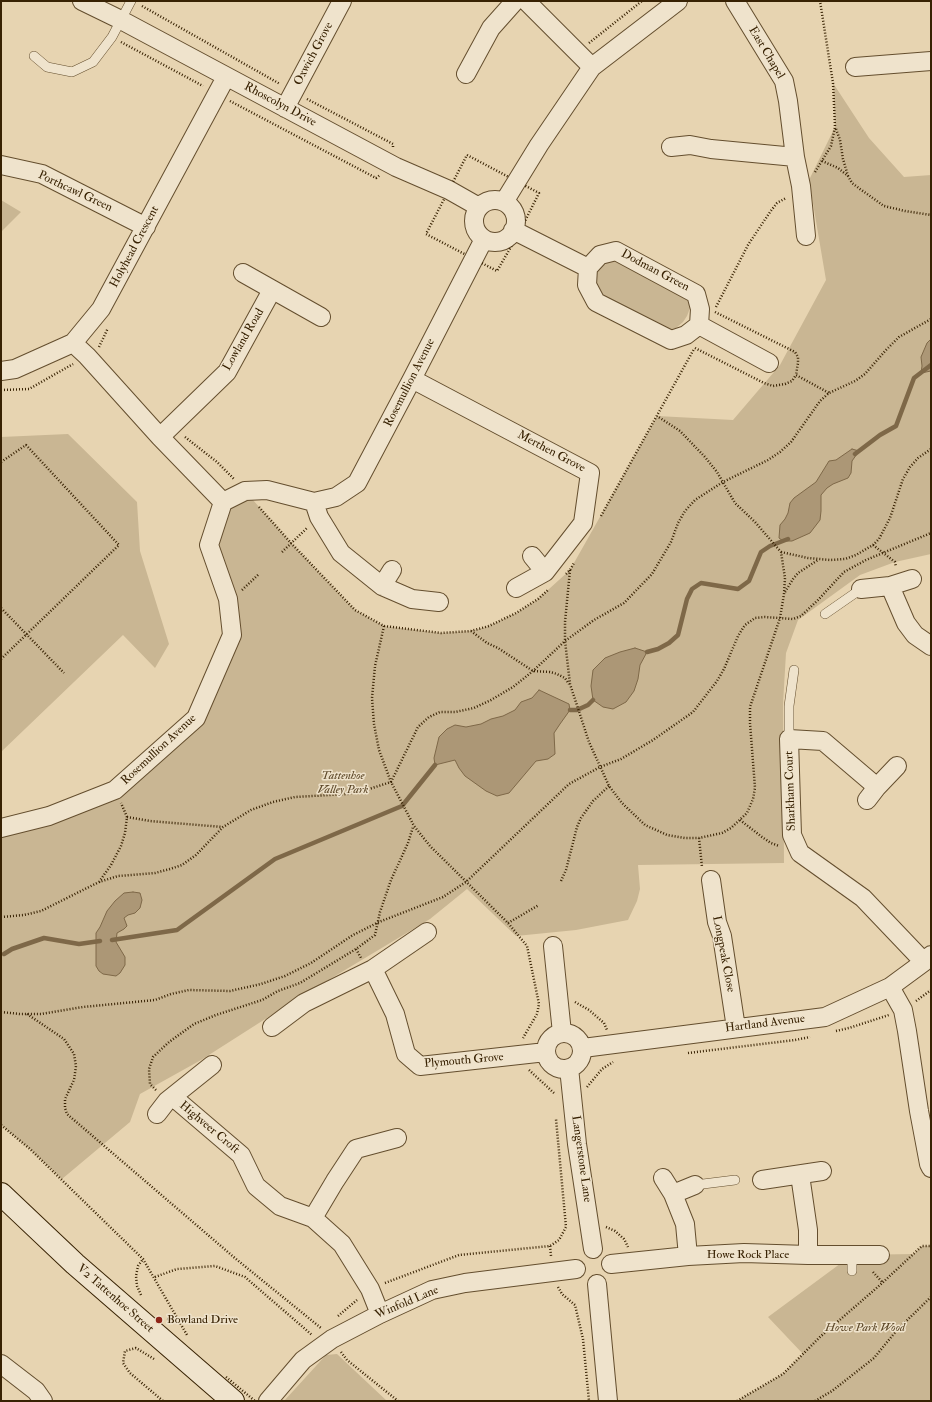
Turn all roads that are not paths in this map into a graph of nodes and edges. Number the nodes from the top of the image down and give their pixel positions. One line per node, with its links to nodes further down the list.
1 (82, 1): 8 (street, Rhoscolyn Drive)
2 (131, 1): 8 (lane)
3 (342, 1): 15 (street, Oxwich Grove)
4 (515, 1): 13 (street)
5 (526, 1): 11 (street)
6 (678, 1): 11 (street)
7 (735, 1): 17 (street, East Chapel)
8 (121, 20): 9 (lane); 14 (street, Rhoscolyn Drive)
9 (34, 56)
10 (931, 61): 12 (street)
11 (592, 67): 19 (street)
12 (855, 67)
13 (466, 74)
14 (226, 77): 15 (street, Rhoscolyn Drive); 21 (street, Holyhead Crescent)
15 (285, 108): 20 (street, Rhoscolyn Drive)
16 (671, 147): 17 (street)
17 (795, 157): 23 (street, East Chapel)
18 (1, 165): 21 (street, Porthcawl Green)
19 (504, 202): 20 (street); 22 (street)
20 (479, 207): 24 (street)
21 (146, 226): 30 (street, Holyhead Crescent)
22 (513, 230): 24 (street); 25 (street)
23 (806, 236)
24 (484, 239): 33 (street, Rosemullion Avenue)
25 (588, 268): 29 (street); 29 (street, Dodman Green)
26 (243, 273): 27 (street)
27 (272, 290): 28 (street); 34 (street, Lowland Road)
28 (321, 317)
29 (699, 325): 31 (street)
30 (73, 343): 32 (street, Holyhead Crescent); 34 (street)
31 (769, 363)
32 (1, 371)
33 (412, 379): 36 (street, Rosemullion Avenue); 39 (street, Merthen Grove)
34 (160, 437): 35 (street)
35 (223, 502): 36 (street, Rosemullion Avenue); 49 (street, Rosemullion Avenue)
36 (316, 509): 40 (street)
37 (532, 556): 39 (street)
38 (392, 570): 40 (street)
39 (545, 572): 41 (street, Merthen Grove)
40 (382, 586): 43 (street)
41 (516, 588)
42 (861, 589): 44 (lane); 45 (street)
43 (439, 602)
44 (825, 614)
45 (931, 646)
46 (794, 670): 47 (lane)
47 (789, 739): 48 (street, Sharkham Court); 53 (street, Sharkham Court)
48 (897, 766)
49 (1, 828)
50 (711, 880): 57 (street, Longpeak Close)
51 (427, 932): 54 (street)
52 (553, 946): 58 (street)
53 (927, 959): 55 (street, Hartland Avenue)
54 (373, 969): 56 (street); 60 (street, Plymouth Grove)
55 (890, 987): 57 (street, Hartland Avenue); 63 (street)
56 (272, 1027)
57 (736, 1028): 59 (street, Hartland Avenue)
58 (562, 1033): 59 (street); 60 (street)
59 (583, 1048): 62 (street)
60 (546, 1052): 62 (street)
61 (212, 1066): 74 (street, Highveer Croft)
62 (569, 1068): 75 (street, Langerstone Lane)
63 (925, 1110): 65 (street)
64 (397, 1138): 74 (street)
65 (931, 1168)
66 (822, 1171): 67 (street)
67 (800, 1175): 70 (street); 76 (street)
68 (664, 1178): 73 (street)
69 (735, 1180): 71 (lane)
70 (762, 1180)
71 (695, 1185): 73 (street)
72 (1, 1194): 85 (street, V2 Tattenhoe Street)
73 (673, 1194): 78 (street)
74 (313, 1218): 82 (street, Highveer Croft)
75 (593, 1249): 79 (street); 80 (street)
76 (808, 1255): 77 (street, Howe Rock Place); 78 (street, Howe Rock Place)
77 (880, 1255)
78 (688, 1256): 79 (street, Howe Rock Place)
79 (611, 1264): 81 (street)
80 (576, 1269): 81 (street); 82 (street, Winfold Lane)
81 (596, 1284): 87 (street)
82 (380, 1314): 86 (street, Winfold Lane)
83 (1, 1364): 84 (street)
84 (43, 1401)
85 (233, 1401)
86 (268, 1401)
87 (608, 1401)

